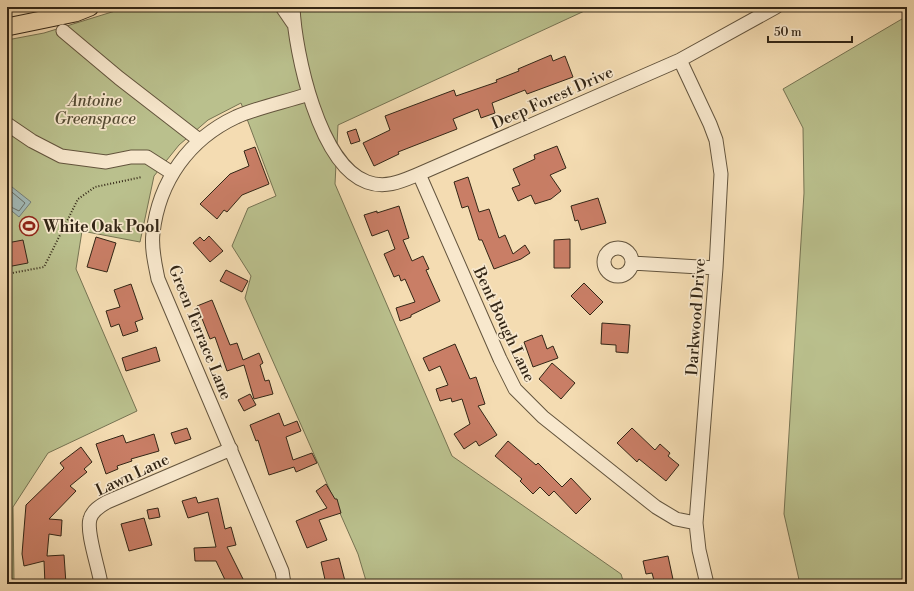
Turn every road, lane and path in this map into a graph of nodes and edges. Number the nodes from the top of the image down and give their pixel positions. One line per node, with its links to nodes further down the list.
1 (282, 7): 5 (street)
2 (293, 7): 5 (street, Deep Forest Drive)
3 (776, 7): 8 (street, Deep Forest Drive)
4 (79, 9): 6 (main road)
5 (294, 23): 9 (street, Deep Forest Drive)
6 (7, 27)
7 (63, 31): 11 (street)
8 (680, 60): 13 (street, Deep Forest Drive); 16 (street, Darkwood Drive)
9 (309, 94): 11 (street, Green Terrace Lane); 13 (street, Deep Forest Drive)
10 (7, 124): 12 (street)
11 (199, 140): 12 (street, Green Terrace Lane)
12 (172, 173): 18 (street, Green Terrace Lane)
13 (420, 174): 19 (street, Bent Bough Lane)
14 (142, 177): 17 (path)
15 (632, 263): 16 (street)
16 (716, 268): 19 (street, Darkwood Drive)
17 (7, 274)
18 (231, 449): 20 (street, Lawn Lane); 21 (street, Green Terrace Lane)
19 (696, 523): 22 (street, Darkwood Drive)
20 (102, 584)
21 (284, 584)
22 (707, 584)

